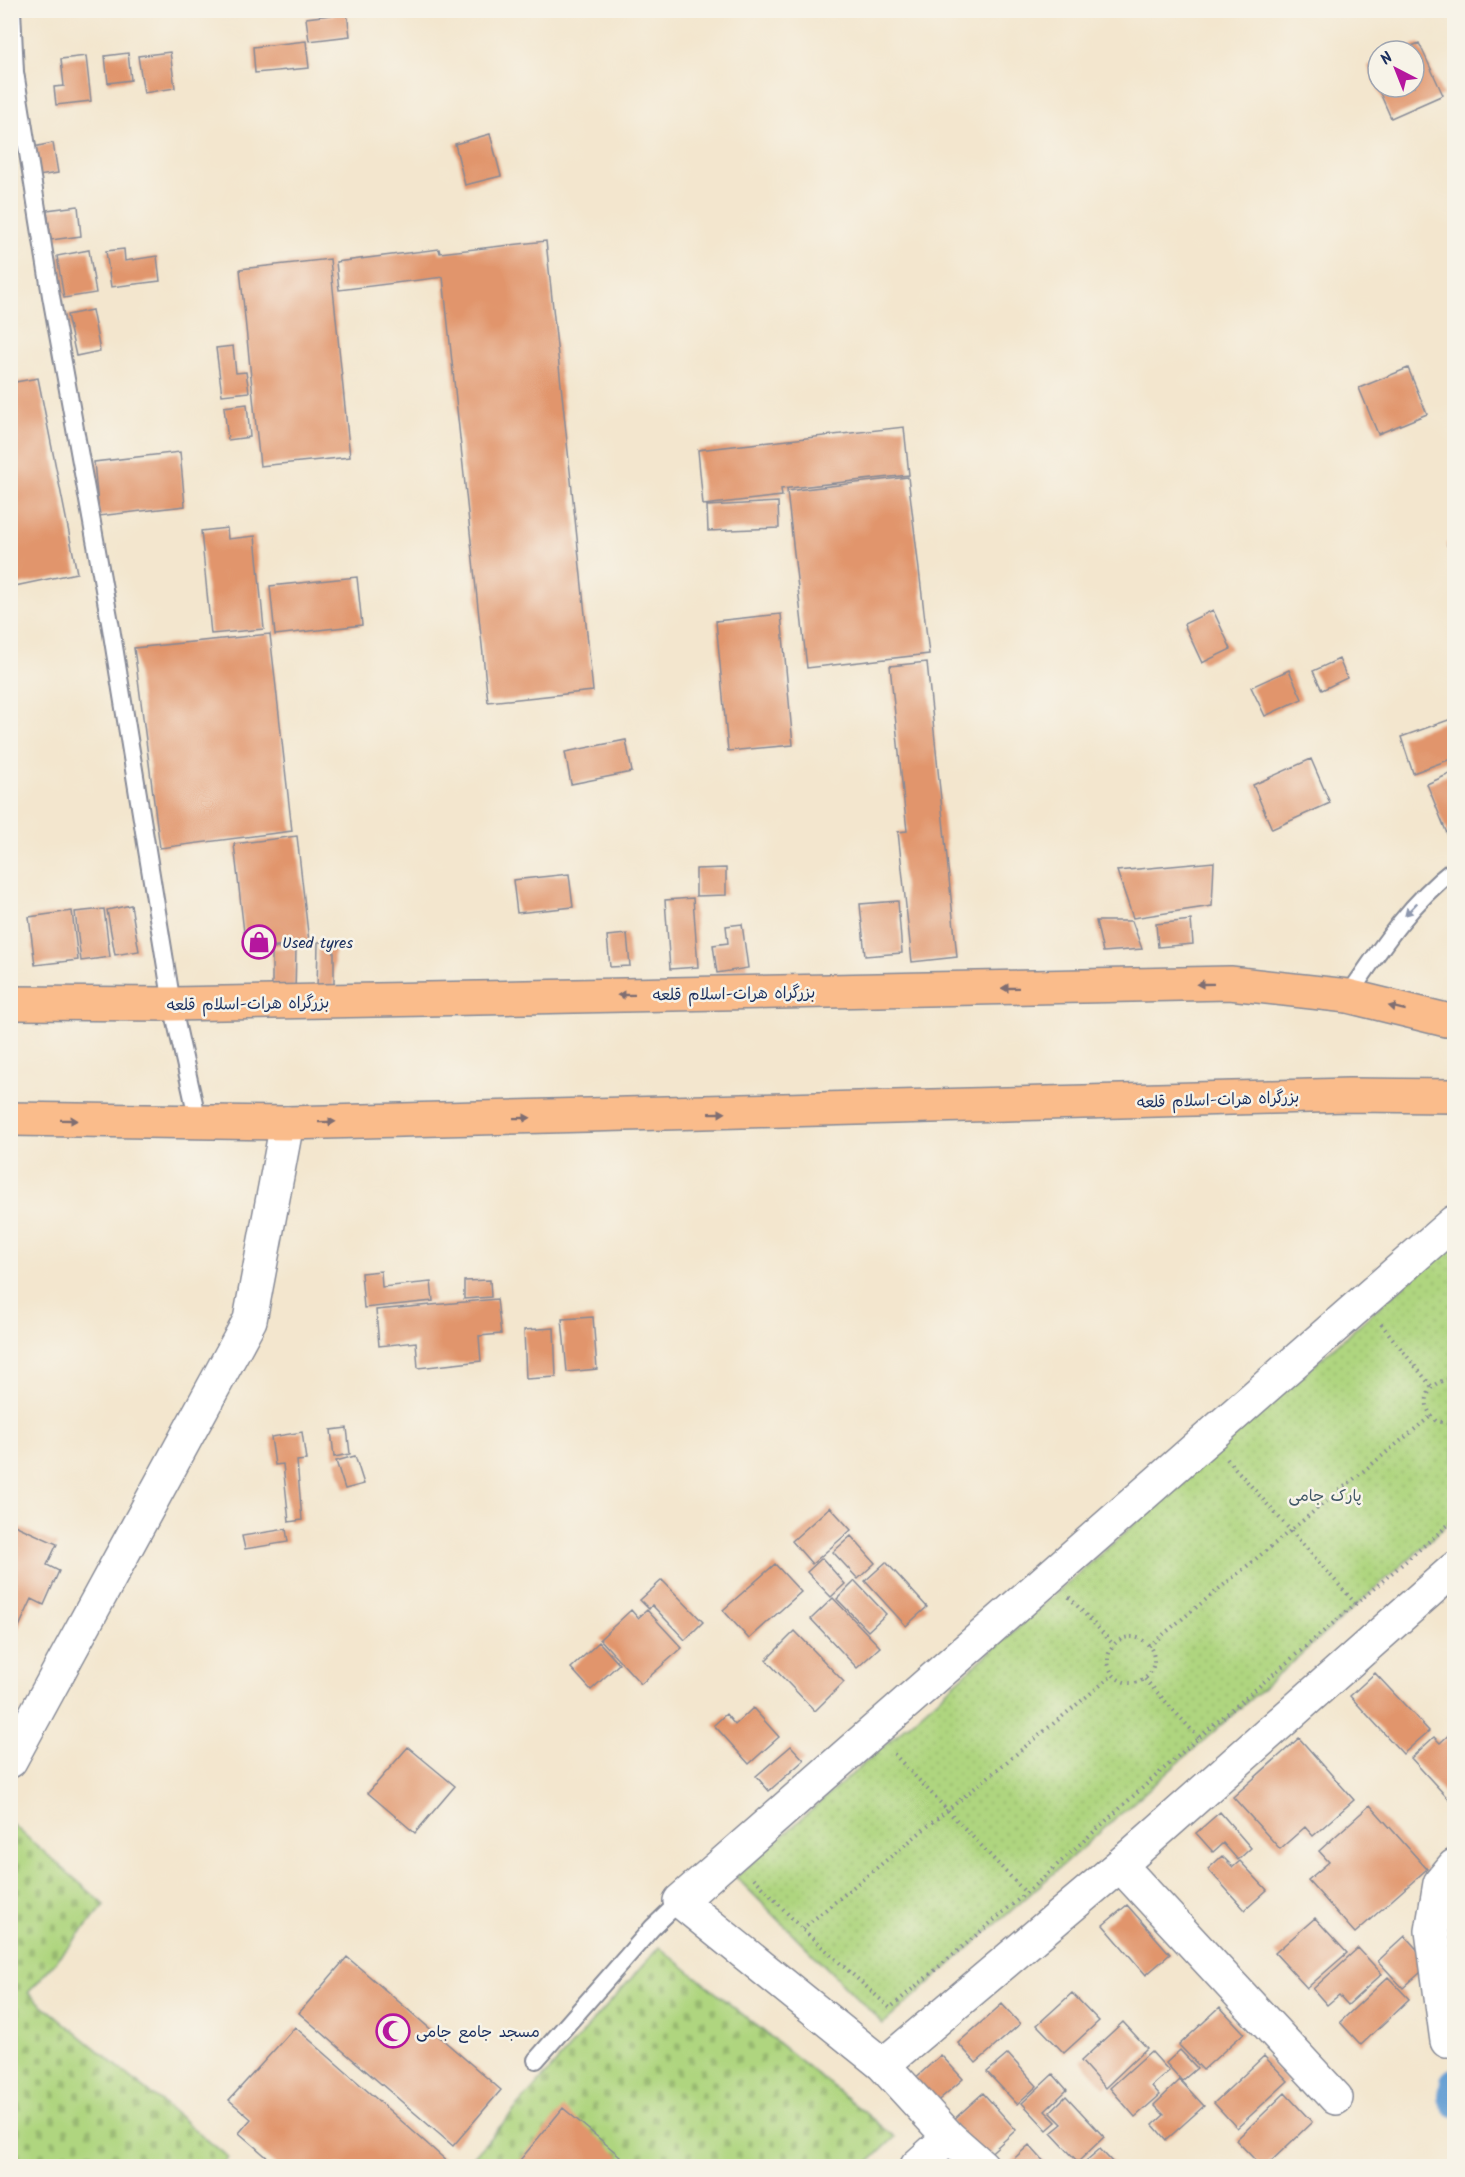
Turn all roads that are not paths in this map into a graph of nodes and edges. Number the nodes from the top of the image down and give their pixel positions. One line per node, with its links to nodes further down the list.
1 (12, 10): 5 (lane)
2 (1455, 869): 3 (lane, one-way to 3)
3 (1348, 996): 5 (highway, بزرگراه هرات-اسلام قلعه, one-way to 5); 6 (highway, بزرگراه هرات-اسلام قلعه, one-way to 3)
4 (10, 1003): 5 (highway, بزرگراه هرات-اسلام قلعه)
5 (172, 1004): 9 (lane)
6 (1455, 1020)
7 (1455, 1096): 10 (highway, بزرگراه هرات-اسلام قلعه, one-way to 7)
8 (10, 1119): 9 (highway, بزرگراه هرات-اسلام قلعه, one-way to 9)
9 (198, 1121): 10 (highway, بزرگراه هرات-اسلام قلعه)
10 (287, 1123): 13 (street)
11 (1455, 1222): 16 (street)
12 (1455, 1569): 14 (street)
13 (10, 1761)
14 (1120, 1865): 19 (street); 20 (street)
15 (1455, 1866): 17 (street)
16 (680, 1901): 18 (lane); 19 (street)
17 (1448, 2041)
18 (536, 2060)
19 (883, 2065): 21 (street)
20 (1336, 2098)
21 (949, 2137): 22 (street); 23 (street)
22 (917, 2166)
23 (982, 2166)

